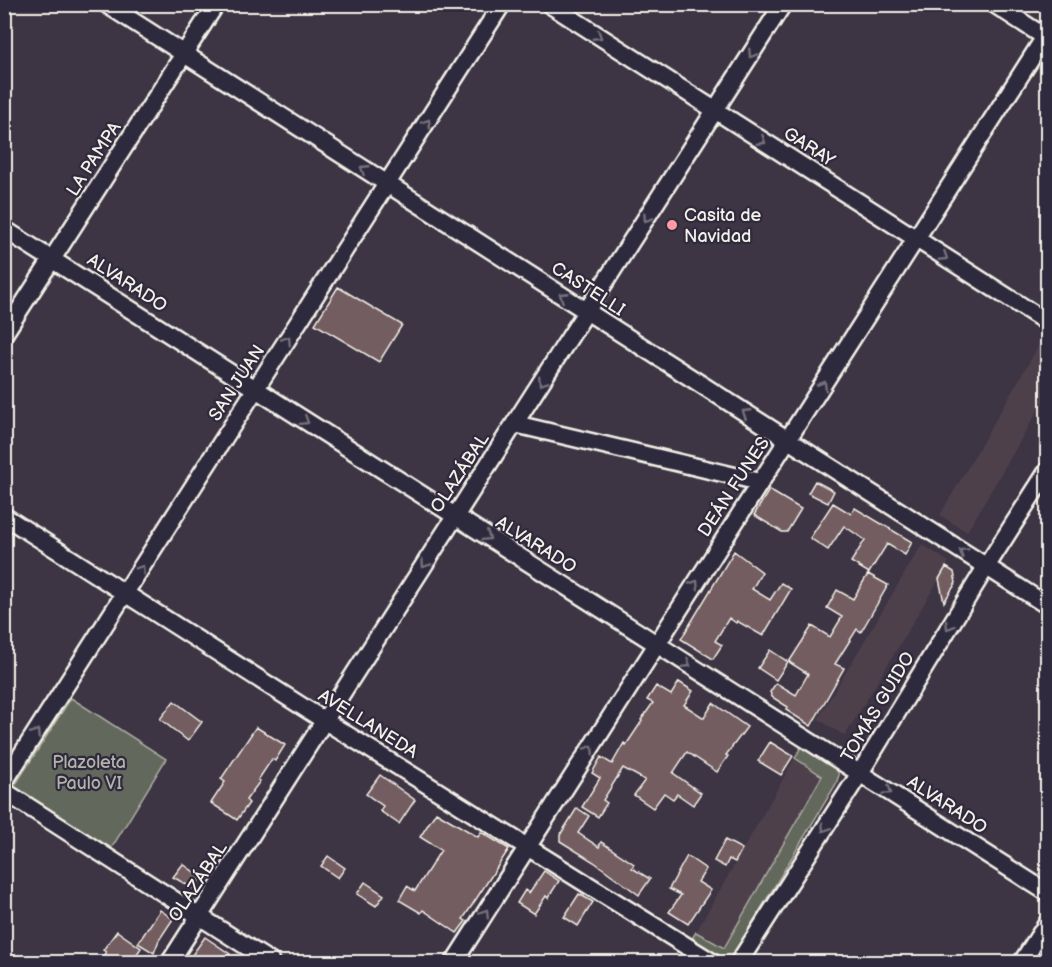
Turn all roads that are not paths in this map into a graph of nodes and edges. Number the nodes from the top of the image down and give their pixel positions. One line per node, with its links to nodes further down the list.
1 (106, 4): 8 (street, CASTELLI)
2 (216, 4): 8 (street, LA PAMPA)
3 (502, 4): 10 (street, SAN JUAN, one-way to 3)
4 (549, 4): 9 (street, GARAY, one-way to 9)
5 (783, 4): 9 (street, OLAZÁBAL, one-way to 9)
6 (994, 4): 7 (street)
7 (1046, 36): 12 (street, DEÁN FUNES)
8 (184, 54): 10 (street, CASTELLI, one-way to 8); 13 (street, LA PAMPA)
9 (715, 111): 12 (street, GARAY, one-way to 12); 14 (street, OLAZÁBAL, one-way to 14)
10 (387, 184): 14 (street, CASTELLI, one-way to 10); 17 (street, SAN JUAN, one-way to 10)
11 (4, 228): 13 (street, ALVARADO)
12 (915, 239): 15 (street, GARAY, one-way to 15); 19 (street, DEÁN FUNES, one-way to 12)
13 (53, 259): 16 (street, LA PAMPA); 17 (street, ALVARADO)
14 (587, 311): 18 (street, OLAZÁBAL, one-way to 18); 19 (street, CASTELLI, one-way to 14)
15 (1047, 323)
16 (4, 334)
17 (256, 389): 23 (street, ALVARADO, one-way to 23); 25 (street, SAN JUAN, one-way to 17)
18 (515, 424): 21 (street); 23 (street, OLAZÁBAL)
19 (788, 440): 21 (street, DEÁN FUNES); 24 (street, CASTELLI, one-way to 19)
20 (1047, 470): 24 (street, TOMÁS GUIDO)
21 (760, 483): 27 (street, DEÁN FUNES, one-way to 21)
22 (4, 516): 25 (street, AVELLANEDA)
23 (456, 517): 27 (street, ALVARADO, one-way to 27); 28 (street, OLAZÁBAL, one-way to 28)
24 (986, 567): 26 (street, CASTELLI); 29 (street, TOMÁS GUIDO, one-way to 29)
25 (125, 594): 28 (street, AVELLANEDA); 30 (street, SAN JUAN, one-way to 25)
26 (1047, 606)
27 (657, 645): 29 (street, ALVARADO, one-way to 29); 32 (street, DEÁN FUNES, one-way to 27)
28 (325, 721): 32 (street, AVELLANEDA); 34 (street, OLAZÁBAL)
29 (860, 773): 33 (street, ALVARADO, one-way to 33); 40 (street, TOMÁS GUIDO, one-way to 40)
30 (4, 782)
31 (4, 791): 34 (street)
32 (527, 847): 38 (street, DEÁN FUNES, one-way to 32); 39 (street, AVELLANEDA)
33 (1047, 893)
34 (200, 916): 36 (street, OLAZÁBAL); 37 (street)
35 (1047, 922): 41 (street)
36 (170, 963)
37 (272, 963)
38 (454, 963)
39 (712, 963)
40 (739, 963)
41 (1022, 963)

